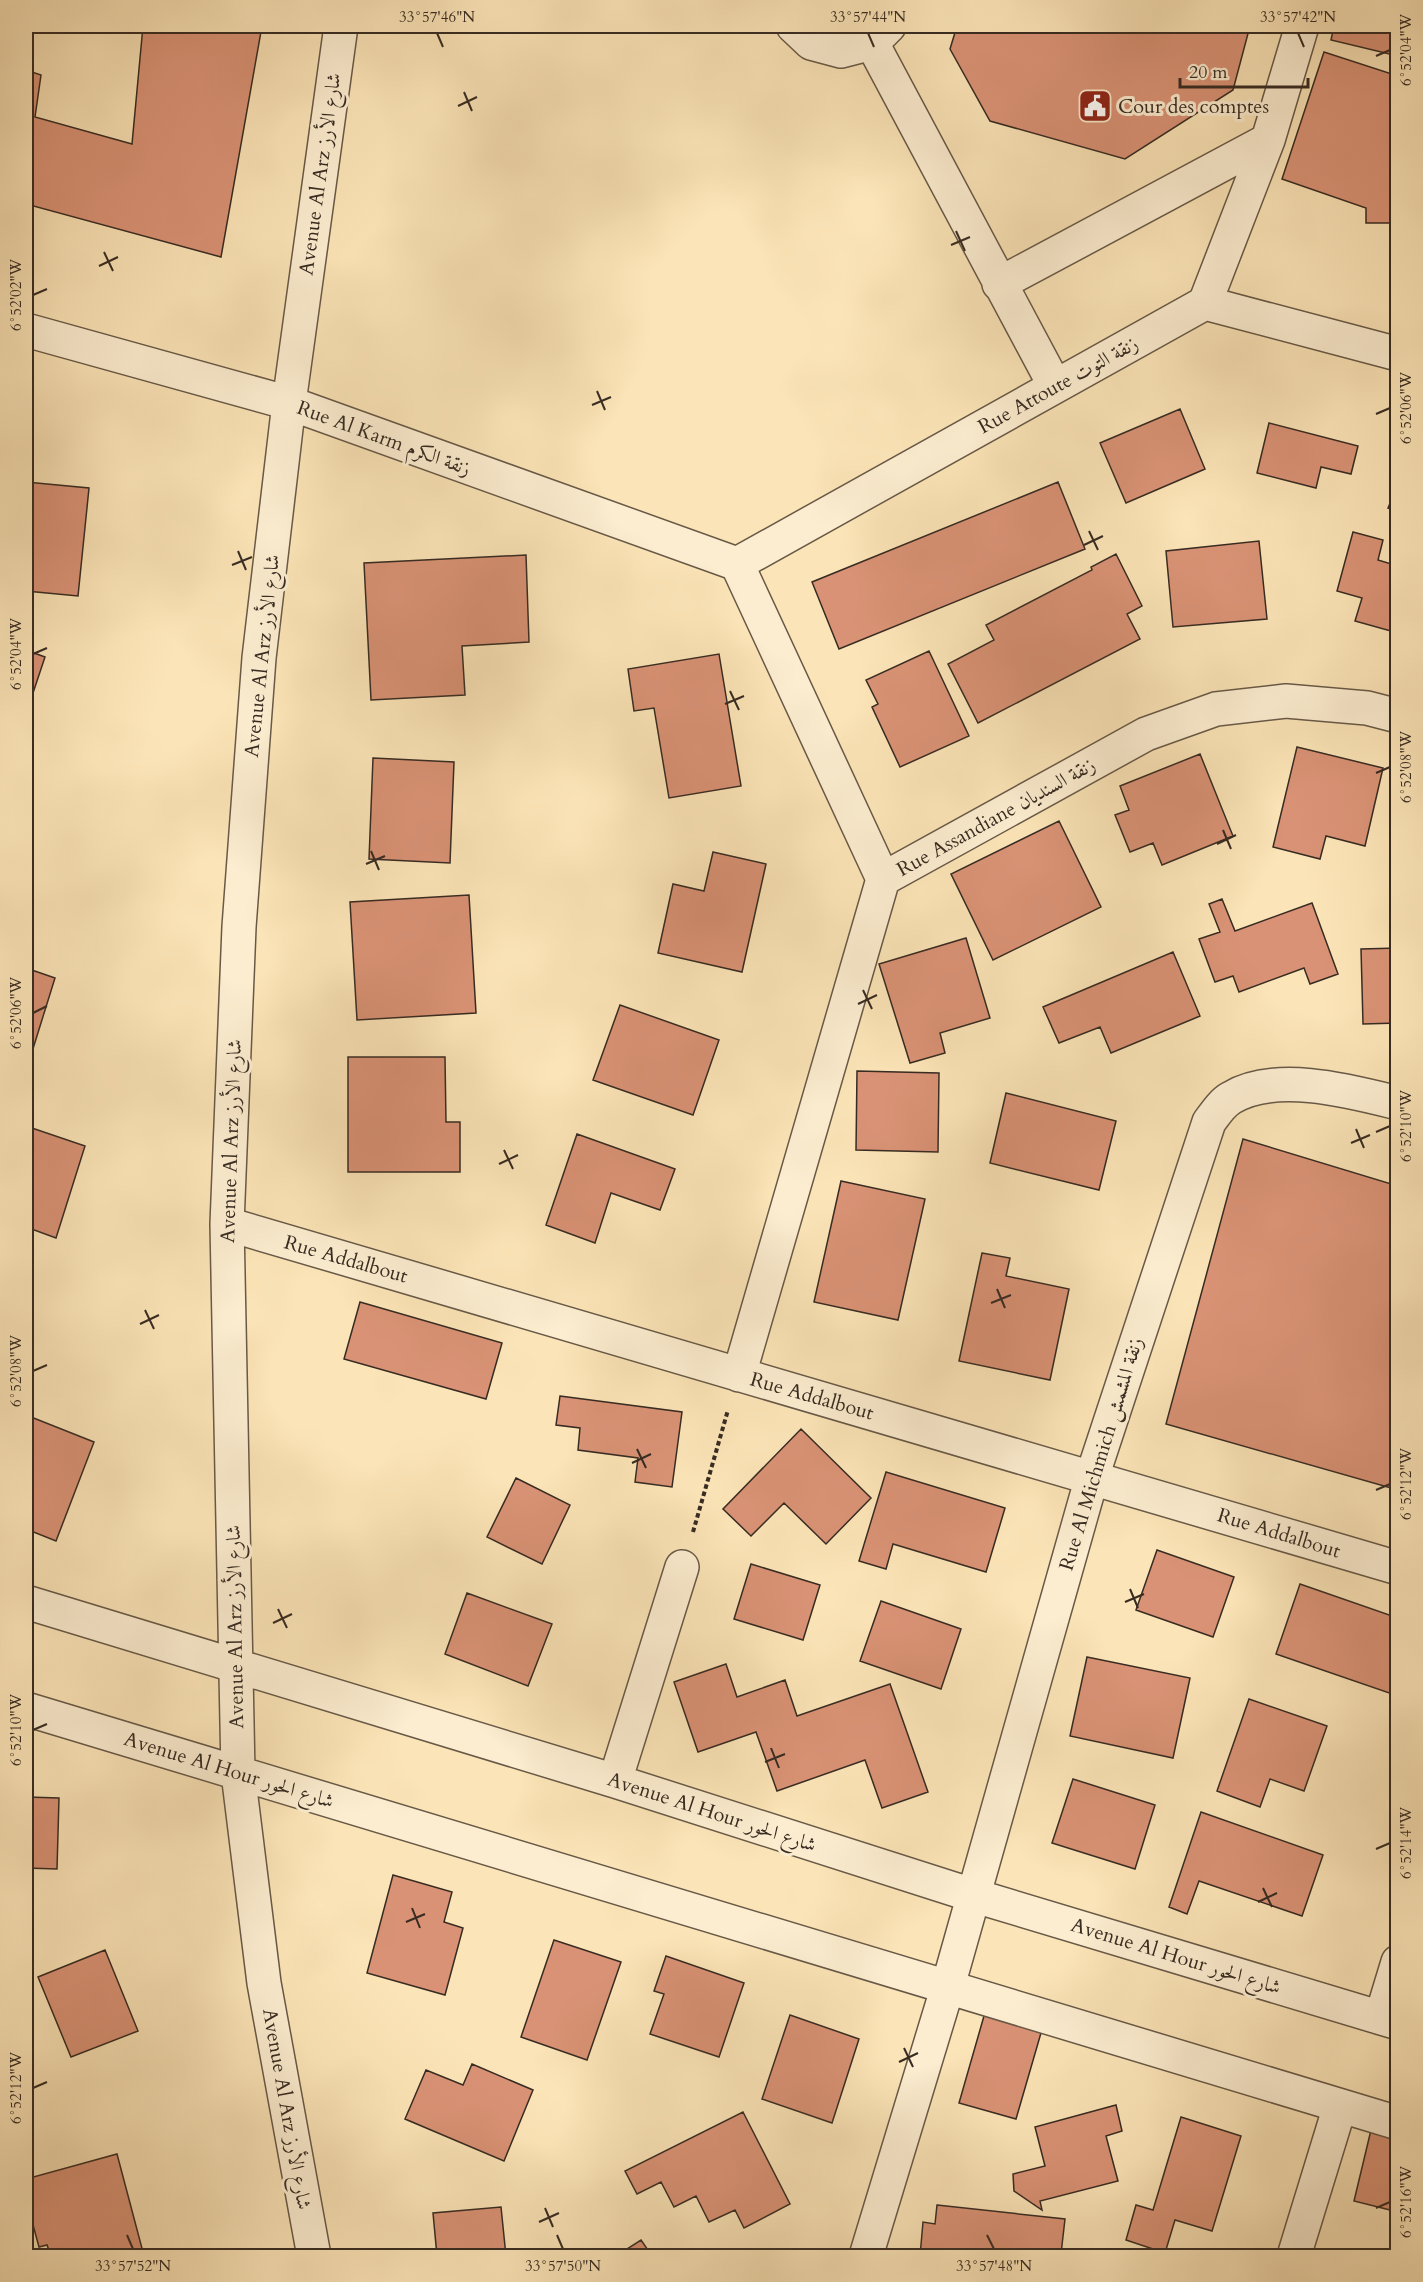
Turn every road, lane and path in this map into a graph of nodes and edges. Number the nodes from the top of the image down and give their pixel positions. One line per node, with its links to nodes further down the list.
1 (340, 26): 11 (street, Avenue Al Arz شارع الأرز)
2 (793, 26): 4 (street)
3 (1302, 26): 5 (street)
4 (880, 34): 6 (street)
5 (1268, 141): 6 (street); 7 (street)
6 (999, 284): 10 (street)
7 (1205, 303): 9 (street); 10 (street, Rue Attoute زنقة التوت)
8 (26, 330): 11 (street, Rue Al Karm زنقة الكرم)
9 (1398, 354)
10 (1055, 386): 12 (street, Rue Attoute زنقة التوت)
11 (289, 403): 12 (street, Rue Al Karm زنقة الكرم); 16 (street, Avenue Al Arz شارع الأرز)
12 (737, 564): 14 (street)
13 (1398, 716): 14 (street, Rue Assandiane زنقة السنديان)
14 (883, 879): 17 (street, Rue Assandiane زنقة السنديان)
15 (1398, 1103): 18 (street, Rue Al Michmich زنقة المشمش)
16 (227, 1224): 17 (street, Rue Addalbout); 22 (street, Avenue Al Arz شارع الأرز)
17 (739, 1375): 18 (street, Rue Addalbout); 19 (path)
18 (1092, 1478): 20 (street, Rue Addalbout); 26 (street, Rue Al Michmich زنقة المشمش)
19 (682, 1567): 25 (street)
20 (1398, 1568)
21 (26, 1602): 22 (street, Avenue Al Hour شارع الحور)
22 (235, 1667): 24 (street, Avenue Al Arz شارع الأرز); 25 (street, Avenue Al Hour شارع الحور)
23 (26, 1709): 24 (street, Avenue Al Hour شارع الحور)
24 (238, 1773): 28 (street, Avenue Al Hour شارع الحور); 32 (street, Avenue Al Arz شارع الأرز)
25 (615, 1781): 26 (street, Avenue Al Hour شارع الحور)
26 (972, 1894): 28 (street, Rue Al Michmich زنقة المشمش); 29 (street, Avenue Al Hour شارع الحور)
27 (1398, 1962): 29 (street)
28 (948, 1986): 30 (street, Avenue Al Hour شارع الحور); 33 (street, Rue Al Michmich زنقة المشمش)
29 (1389, 2020)
30 (1340, 2106): 31 (street, Avenue Al Hour شارع الحور); 34 (street)
31 (1398, 2123)
32 (314, 2256)
33 (866, 2256)
34 (1294, 2256)

